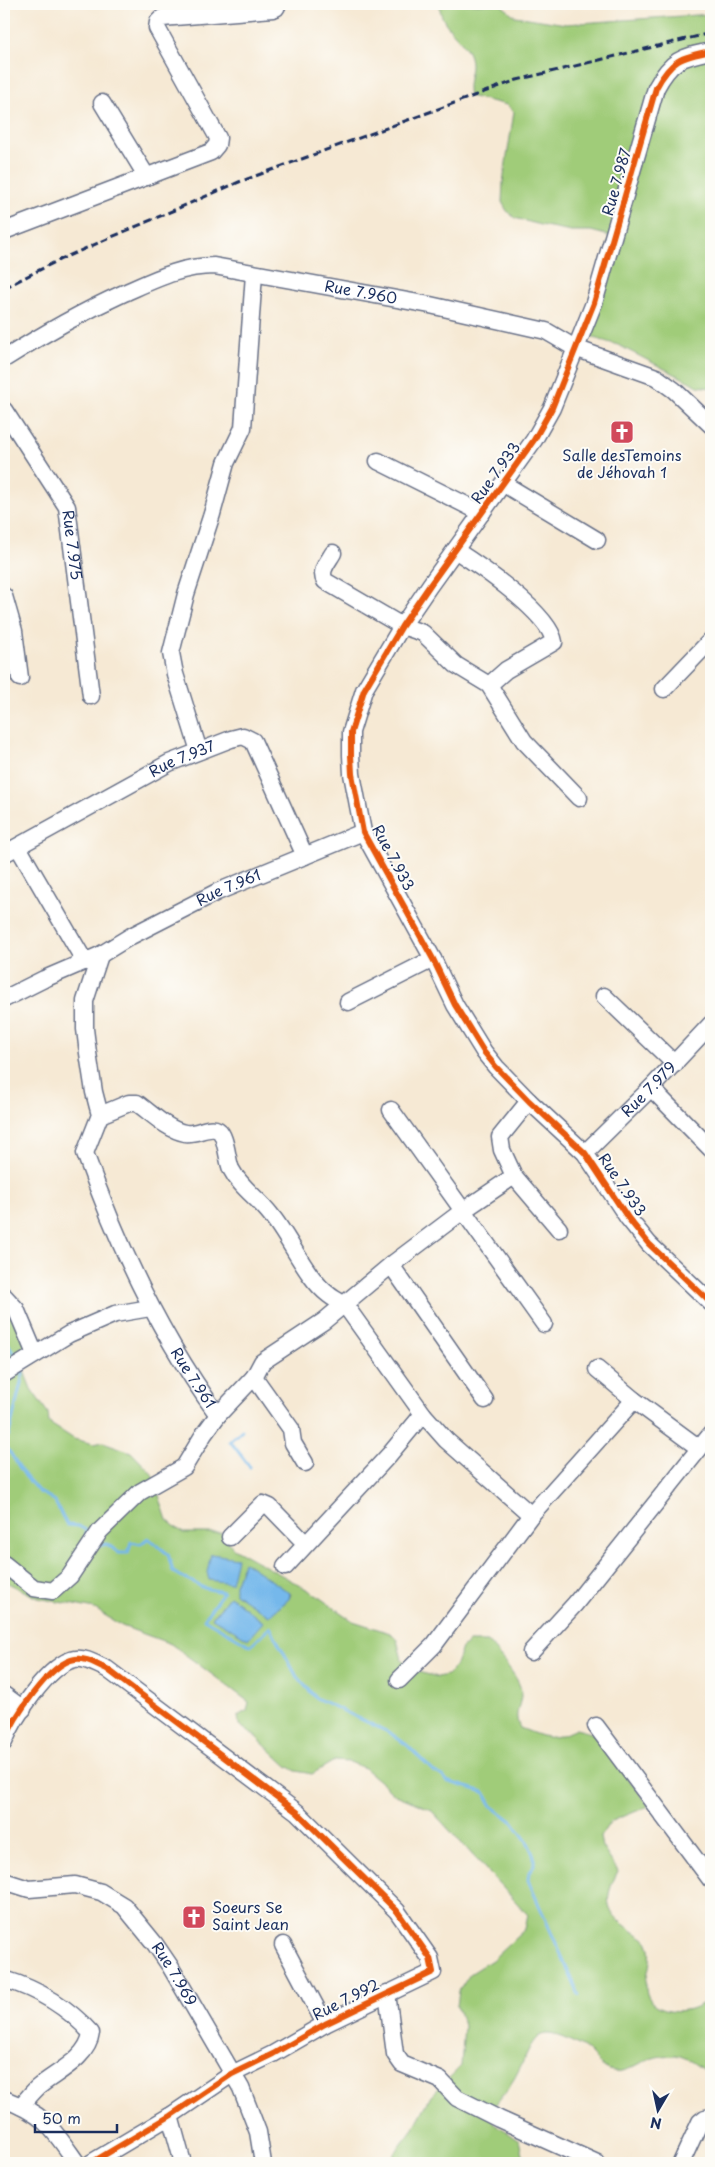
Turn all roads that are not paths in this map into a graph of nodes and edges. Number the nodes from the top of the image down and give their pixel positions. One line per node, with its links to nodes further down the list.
1 (278, 4): 4 (street)
2 (711, 51): 7 (street, Rue 7.987)
3 (102, 103): 4 (street)
4 (147, 177): 5 (street)
5 (4, 231)
6 (254, 274): 7 (street, Rue 7.960); 8 (street, Rue 7.960); 24 (street)
7 (575, 348): 10 (street, Rue 7.960); 12 (street, Rue 7.933)
8 (4, 359)
9 (4, 410): 23 (street, Rue 7.975)
10 (711, 425)
11 (378, 461): 13 (street)
12 (504, 484): 13 (street, Rue 7.933); 14 (street)
13 (482, 514): 15 (street, Rue 7.933)
14 (597, 540)
15 (455, 550): 18 (street, Rue 7.933); 21 (street)
16 (333, 553): 18 (street)
17 (4, 596): 20 (street)
18 (402, 626): 21 (street); 26 (street, Rue 7.933)
19 (711, 640): 22 (street)
20 (20, 678)
21 (489, 685): 25 (street)
22 (664, 689)
23 (91, 696)
24 (199, 751): 27 (street, Rue 7.937); 28 (street, Rue 7.937)
25 (579, 798)
26 (363, 832): 28 (street, Rue 7.961); 30 (street, Rue 7.933)
27 (11, 850): 31 (street)
28 (305, 856): 29 (street, Rue 7.961)
29 (100, 955): 31 (street, Rue 7.961); 40 (street)
30 (433, 959): 34 (street); 38 (street, Rue 7.933)
31 (85, 962): 33 (street, Rue 7.961)
32 (604, 996): 36 (street)
33 (4, 999)
34 (348, 1002)
35 (711, 1024): 36 (street, Rue 7.979)
36 (675, 1064): 37 (street, Rue 7.979)
37 (651, 1088): 41 (street); 42 (street, Rue 7.979)
38 (529, 1101): 42 (street, Rue 7.933); 43 (street)
39 (391, 1110): 44 (street)
40 (100, 1114): 49 (street); 50 (street, Rue 7.961)
41 (711, 1149)
42 (585, 1153): 48 (street, Rue 7.933)
43 (514, 1176): 44 (street, Rue 7.961); 45 (street)
44 (464, 1210): 46 (street, Rue 7.961); 51 (street)
45 (559, 1229)
46 (391, 1265): 49 (street, Rue 7.961); 55 (street)
47 (4, 1296): 52 (street)
48 (711, 1303)
49 (345, 1305): 54 (street, Rue 7.961); 57 (street)
50 (150, 1308): 52 (street); 58 (street, Rue 7.961)
51 (544, 1324)
52 (19, 1364)
53 (597, 1368): 56 (street)
54 (254, 1377): 58 (street, Rue 7.961); 61 (street)
55 (485, 1400)
56 (634, 1400): 60 (street); 62 (street)
57 (423, 1414): 62 (street); 64 (street)
58 (218, 1415): 65 (street)
59 (711, 1434): 60 (street)
60 (699, 1448): 67 (street)
61 (305, 1463)
62 (531, 1514): 68 (street)
63 (230, 1537): 64 (street)
64 (306, 1544): 66 (street)
65 (4, 1564)
66 (285, 1568)
67 (530, 1652)
68 (399, 1680)
69 (4, 1695): 70 (street)
70 (23, 1709): 72 (street); 77 (street, Rue 7.992)
71 (596, 1726): 73 (street)
72 (4, 1742)
73 (708, 1869)
74 (4, 1881): 79 (street, Rue 7.969)
75 (283, 1945): 78 (street)
76 (4, 1979): 81 (street)
77 (388, 1993): 78 (street, Rue 7.992); 88 (street)
78 (325, 2024): 79 (street, Rue 7.992)
79 (232, 2074): 82 (street, Rue 7.992); 87 (street, Rue 7.969)
80 (4, 2099): 81 (street)
81 (21, 2106): 85 (street)
82 (170, 2116): 84 (street, Rue 7.992); 86 (street)
83 (711, 2117): 89 (street)
84 (95, 2162)
85 (77, 2163)
86 (183, 2163)
87 (263, 2163)
88 (597, 2163)
89 (681, 2163)

